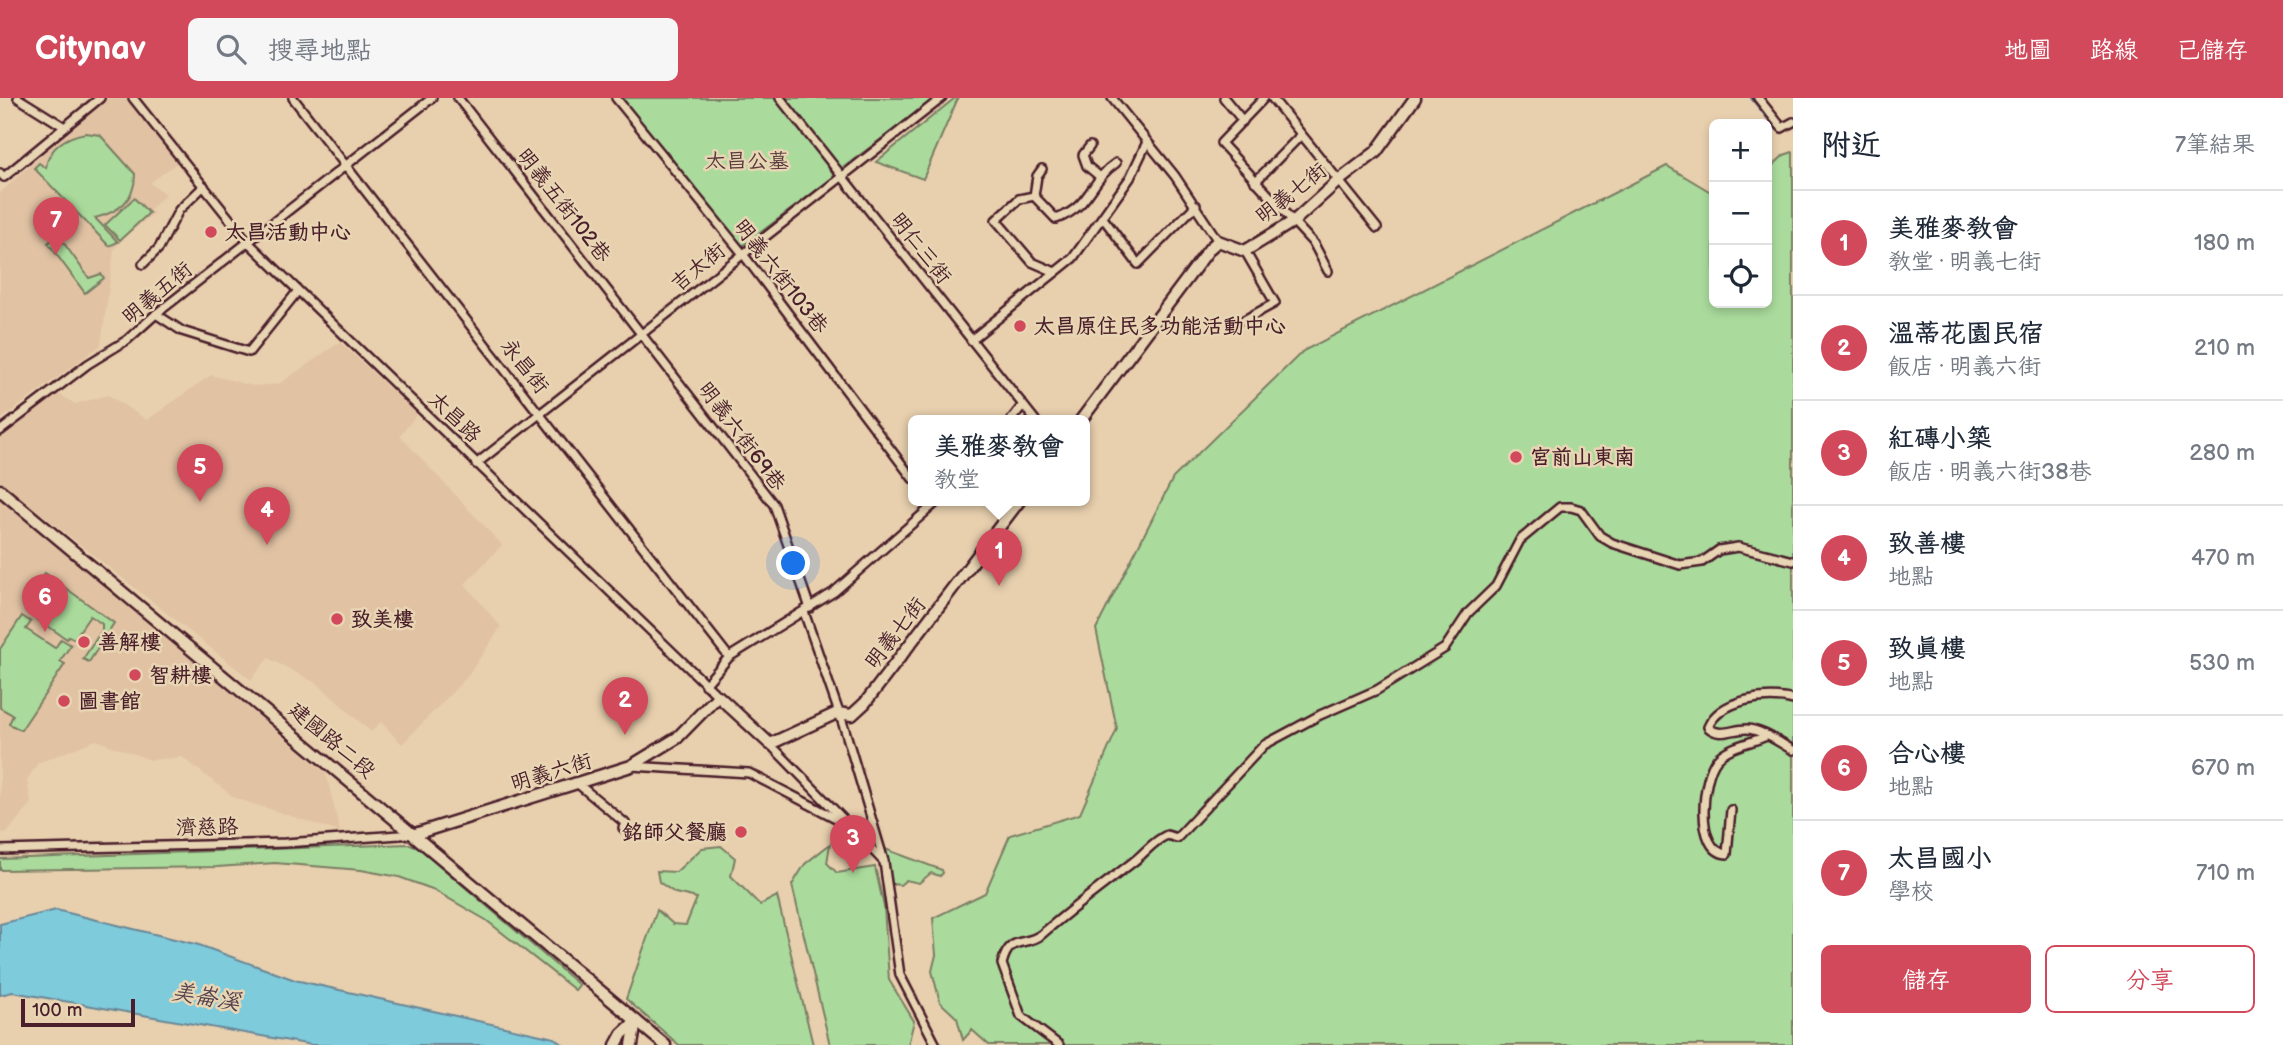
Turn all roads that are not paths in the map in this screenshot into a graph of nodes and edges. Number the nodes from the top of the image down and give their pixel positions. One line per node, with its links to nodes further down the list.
1 (18, 98): 18 (street)
2 (100, 98): 18 (street)
3 (133, 98): 30 (street, 太昌路)
4 (293, 98): 23 (street, 永昌街)
5 (432, 98): 23 (street, 明義五街)
6 (458, 98): 46 (street, 明義五街102巷)
7 (616, 98): 39 (street, 明義六街103巷)
8 (780, 98): 27 (street, 明仁三街)
9 (1112, 98): 20 (street)
10 (1224, 98): 16 (street)
11 (1264, 98): 16 (street)
12 (1272, 98): 19 (street)
13 (1415, 98): 28 (street, 明義七街)
14 (1758, 98): 17 (street)
15 (940, 99): 27 (street, 吉太街)
16 (1243, 121): 29 (street)
17 (1793, 122)
18 (63, 126): 25 (street)
19 (1301, 135): 28 (street); 29 (street)
20 (1147, 142): 32 (street); 33 (street)
21 (1090, 146): 26 (street)
22 (1116, 163): 26 (street)
23 (346, 164): 37 (street, 明義五街); 49 (street, 永昌街)
24 (1042, 169): 31 (street)
25 (0, 173)
26 (1099, 176): 31 (street)
27 (842, 177): 39 (street, 吉太街); 47 (street, 明仁三街)
28 (1337, 181): 34 (street, 明義七街); 35 (street)
29 (1255, 182): 34 (street)
30 (204, 186): 37 (street, 太昌路); 40 (street)
31 (1034, 196): 42 (street)
32 (1196, 205): 33 (street); 36 (street)
33 (1103, 218): 42 (street)
34 (1294, 221): 38 (street, 明義七街); 41 (street)
35 (1377, 228)
36 (1218, 241): 38 (street, 明義七街); 52 (street)
37 (248, 242): 43 (street, 太昌路); 44 (street, 明義五街)
38 (1245, 251): 45 (street)
39 (743, 254): 46 (street, 吉太街); 55 (street, 明義六街103巷)
40 (143, 264)
41 (1328, 271)
42 (1055, 272): 47 (street)
43 (297, 292): 44 (street); 54 (street, 太昌路)
44 (156, 314): 53 (street, 明義五街)
45 (1244, 320)
46 (643, 333): 49 (street, 吉太街); 60 (street, 明義六街69巷)
47 (971, 340): 48 (street, 明仁三街)
48 (1023, 406): 50 (street); 51 (street, 明仁三街)
49 (539, 412): 54 (street, 吉太街); 61 (street, 永昌街)
50 (1015, 415)
51 (1031, 415)
52 (1085, 415)
53 (0, 431)
54 (476, 464): 62 (street, 太昌路)
55 (908, 472)
56 (0, 491): 74 (street, 建國路二段)
57 (930, 506): 60 (street)
58 (1015, 506): 65 (street, 明義七街)
59 (1793, 561): 82 (street)
60 (807, 610): 61 (street); 65 (street, 明義六街69巷)
61 (729, 657): 62 (street)
62 (705, 685): 63 (street, 太昌路)
63 (718, 696): 67 (street, 太昌路); 69 (street, 明義六街)
64 (1793, 700): 66 (street)
65 (837, 713): 67 (street, 明義七街); 76 (street, 明義六街69巷)
66 (1766, 736): 68 (street); 71 (street)
67 (770, 744): 72 (street)
68 (1793, 750)
69 (631, 766): 70 (street, 明義六街); 72 (street)
70 (578, 784): 73 (street); 74 (street, 明義六街)
71 (1731, 810)
72 (849, 825): 76 (street)
73 (623, 828)
74 (415, 834): 75 (street, 濟慈路); 77 (street, 建國路二段)
75 (0, 850)
76 (884, 862): 81 (street, 明義六街69巷)
77 (636, 1021): 78 (street); 79 (street); 80 (street, 建國路二段)
78 (633, 1043)
79 (616, 1045)
80 (665, 1045)
81 (936, 1045)
82 (1059, 1045)

